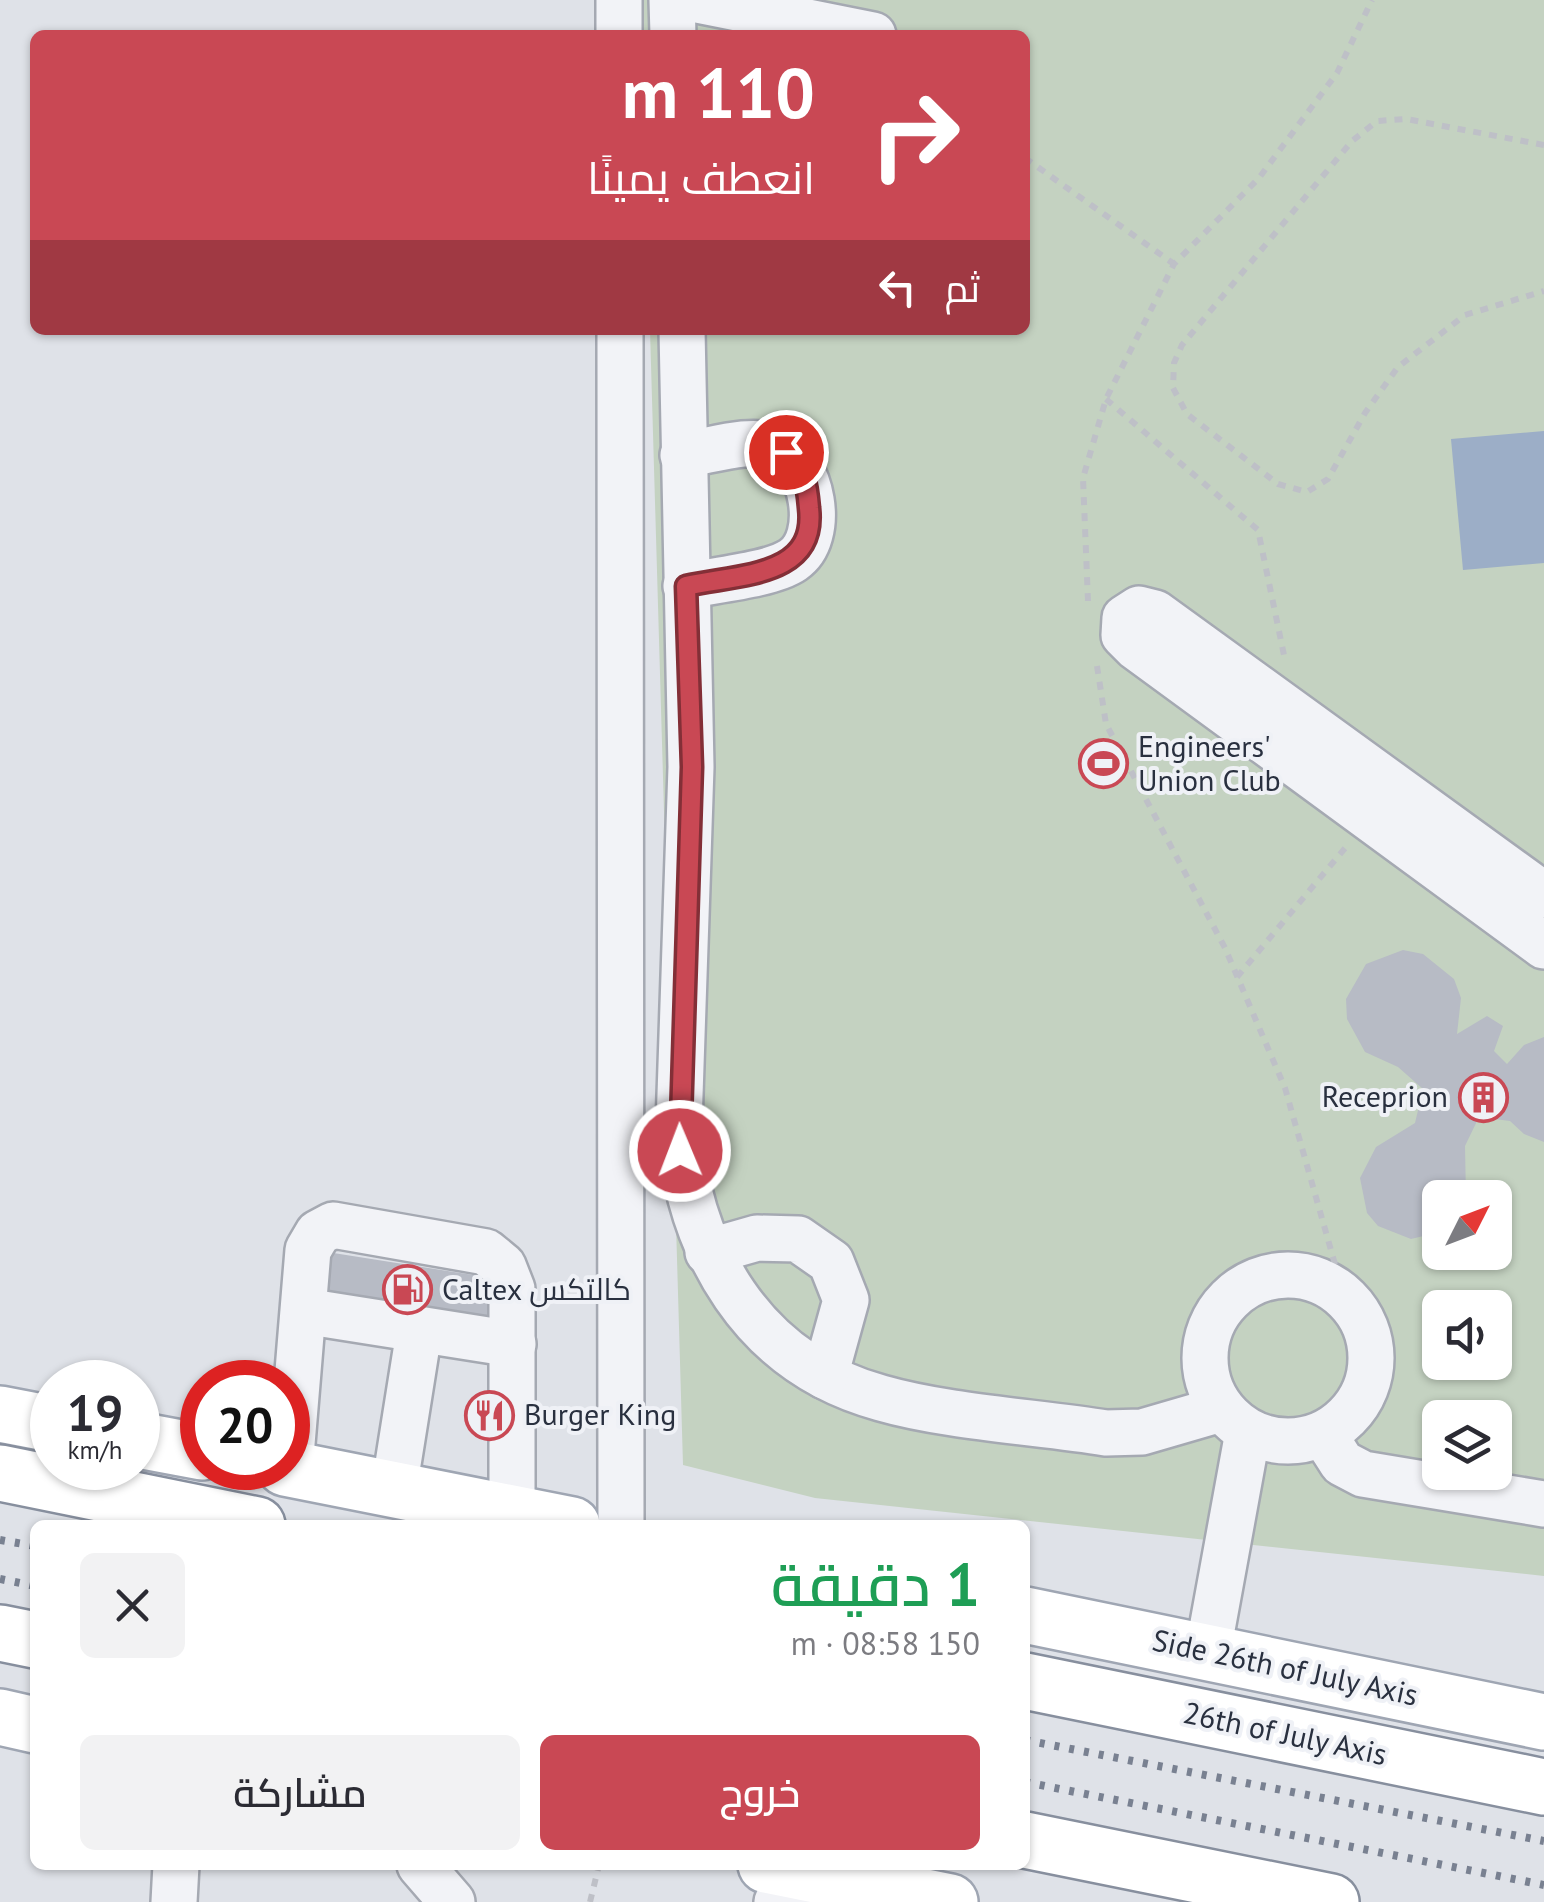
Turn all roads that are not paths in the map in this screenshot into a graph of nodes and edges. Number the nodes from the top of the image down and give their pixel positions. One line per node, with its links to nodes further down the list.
1 (619, 0): 4 (street)
2 (672, 0): 5 (street)
3 (697, 0): 6 (street)
4 (619, 30)
5 (673, 30)
6 (848, 30)
7 (620, 335): 30 (street)
8 (682, 335): 9 (street)
9 (684, 456): 10 (street); 10 (street)
10 (686, 586): 13 (street)
11 (1544, 895): 12 (street)
12 (1544, 946)
13 (708, 1252): 18 (street); 18 (street)
14 (304, 1311): 15 (street); 16 (street); 17 (street)
15 (419, 1332): 16 (street); 25 (street)
16 (513, 1344): 27 (street)
17 (299, 1360)
18 (825, 1376): 21 (street)
19 (0, 1414): 20 (main road)
20 (30, 1420)
21 (1247, 1427): 22 (street); 22 (street); 34 (street)
22 (1324, 1435): 26 (street)
23 (0, 1473): 28 (main road)
24 (310, 1473): 25 (main road)
25 (394, 1490): 27 (main road)
26 (1544, 1504)
27 (512, 1513): 29 (main road)
28 (232, 1520)
29 (547, 1520)
30 (620, 1520)
31 (1030, 1616): 34 (main road, Side 26th of July Axis)
32 (0, 1633): 33 (main road)
33 (30, 1639)
34 (1219, 1653): 37 (main road, Side 26th of July Axis)
35 (1030, 1683): 39 (main road, 26th of July Axis)
36 (0, 1717): 38 (main road)
37 (1544, 1722)
38 (30, 1723)
39 (1544, 1787)
40 (1030, 1841): 49 (main road)
41 (176, 1870): 45 (street)
42 (424, 1870): 46 (street)
43 (792, 1870): 44 (main road)
44 (844, 1880): 47 (street); 48 (main road)
45 (174, 1902)
46 (452, 1902)
47 (778, 1902)
48 (950, 1902)
49 (1331, 1902)

